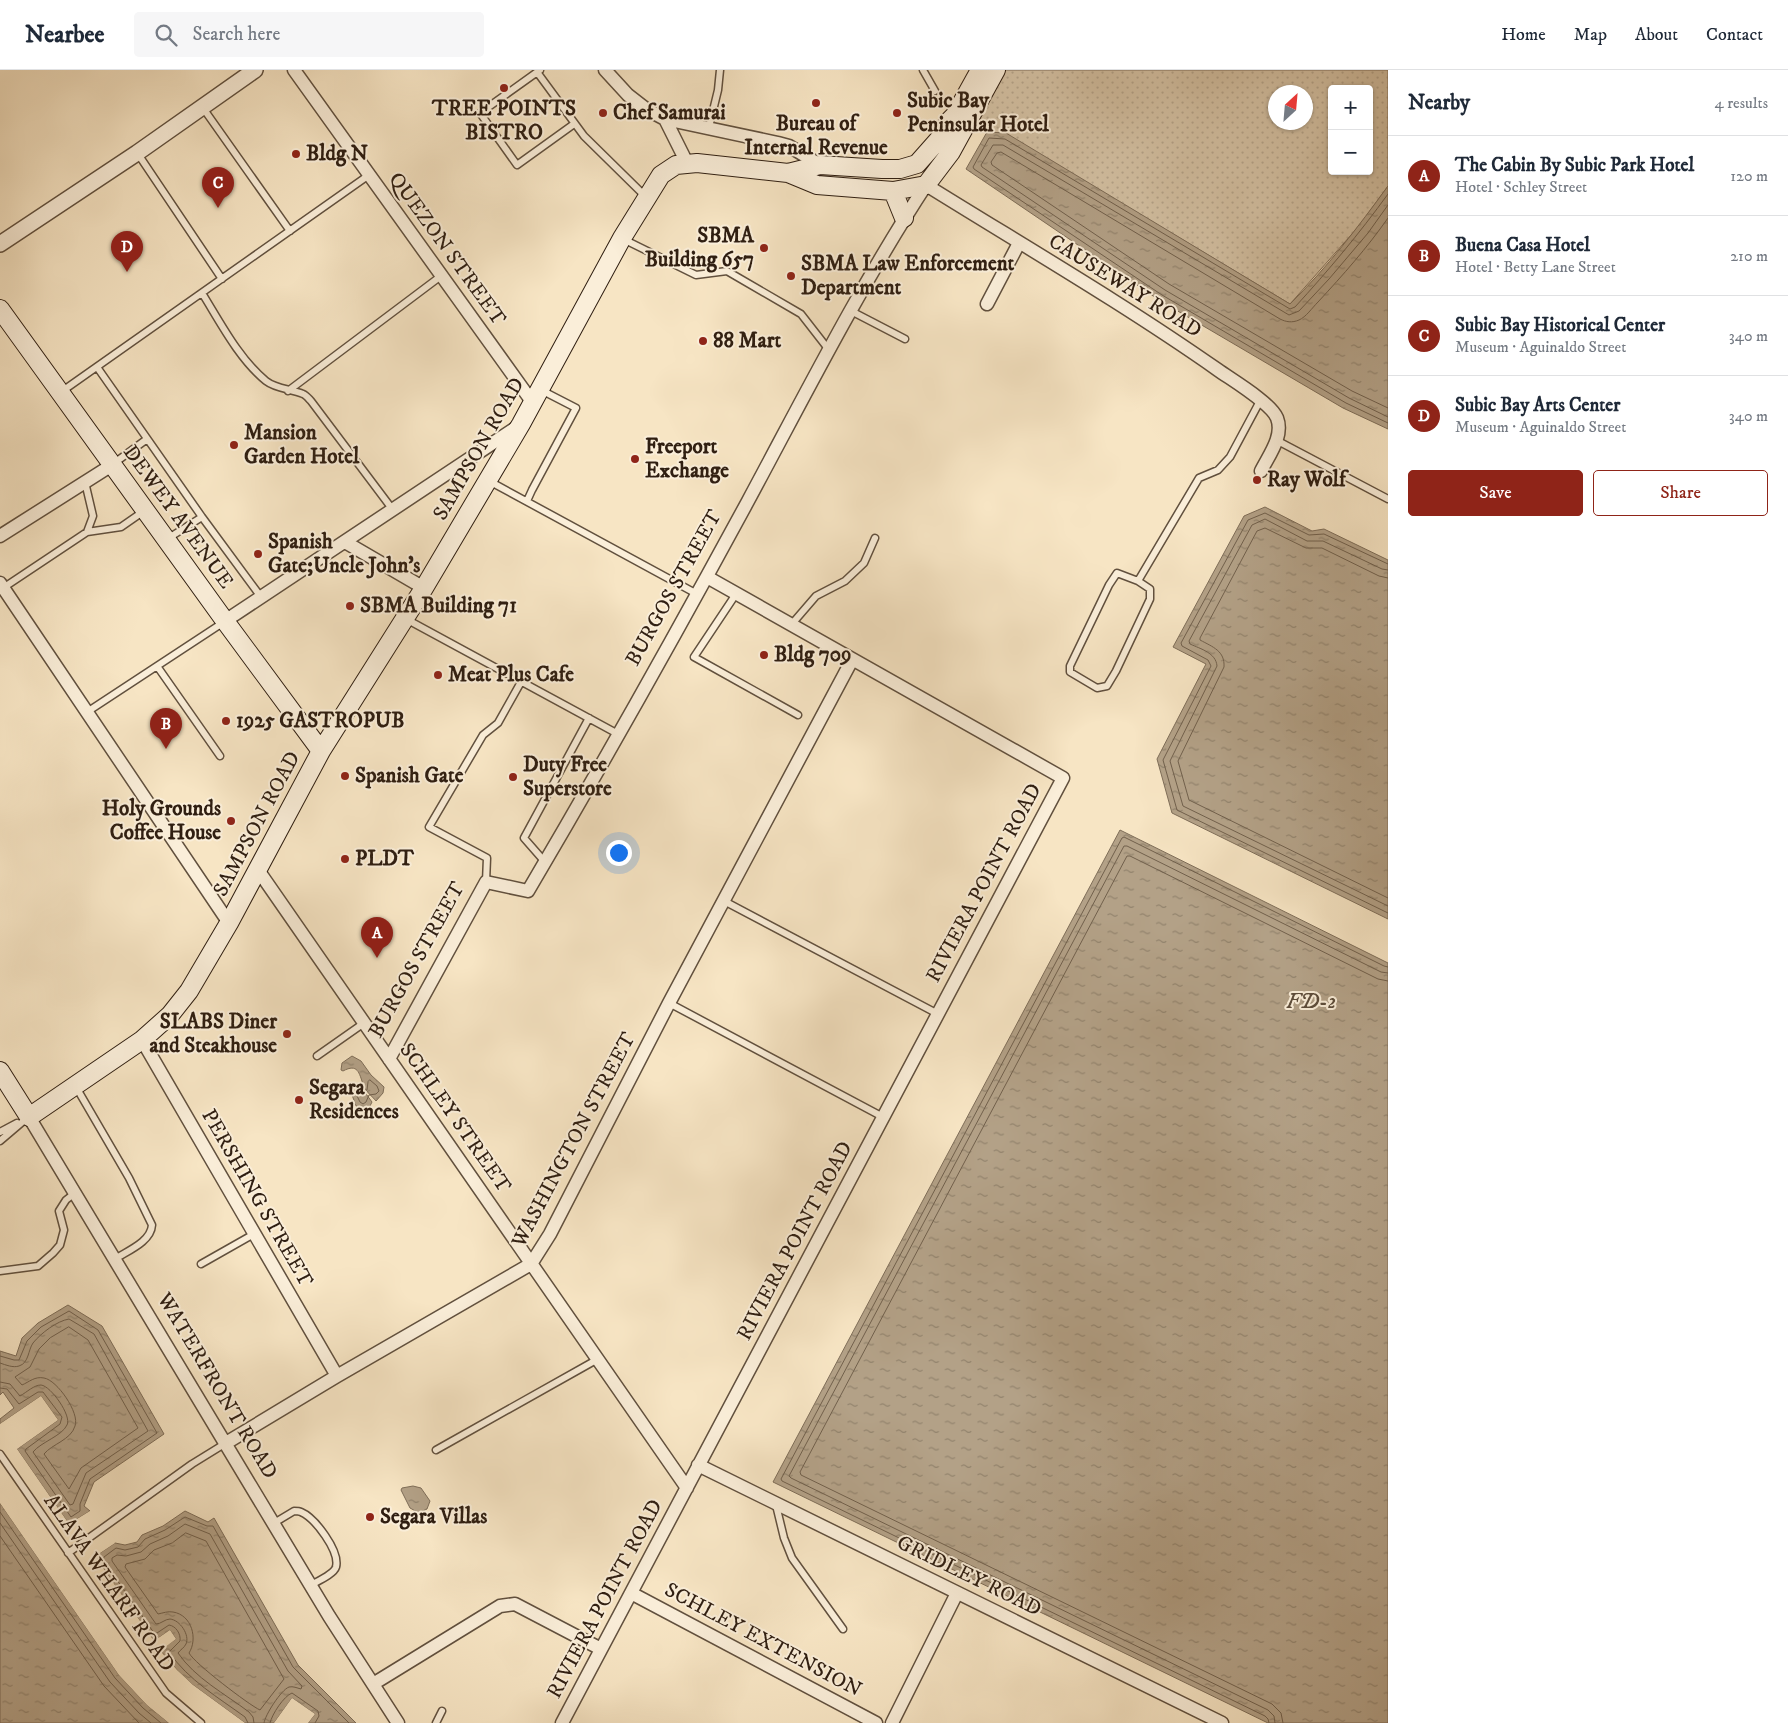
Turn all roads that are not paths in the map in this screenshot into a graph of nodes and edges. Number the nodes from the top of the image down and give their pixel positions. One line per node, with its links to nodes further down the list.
1 (255, 70): 10 (street)
2 (294, 70): 19 (street, QUEZON STREET)
3 (605, 70): 12 (street)
4 (720, 70): 14 (lane)
5 (924, 70): 9 (lane)
6 (980, 70): 11 (main road)
7 (996, 70): 20 (main road, BURGOS STREET)
8 (539, 71): 13 (lane); 13 (lane)
9 (935, 90)
10 (202, 107): 15 (street); 24 (lane)
11 (956, 115): 17 (main road, SAMPSON ROAD); 20 (main road)
12 (665, 118): 14 (street); 16 (street)
13 (574, 124): 22 (lane)
14 (709, 127): 17 (street)
15 (137, 153): 27 (street); 29 (lane)
16 (687, 164): 18 (main road, SAMPSON ROAD); 22 (main road, SAMPSON ROAD)
17 (820, 165): 18 (main road, SAMPSON ROAD)
18 (788, 173): 21 (main road, SAMPSON ROAD)
19 (369, 175): 24 (lane); 28 (street, QUEZON STREET)
20 (926, 185): 21 (main road, SAMPSON ROAD); 23 (street, BURGOS STREET); 26 (street, CAUSEWAY ROAD)
21 (893, 191): 23 (main road)
22 (646, 197): 25 (main road, SAMPSON ROAD)
23 (904, 218): 33 (street, BURGOS STREET)
24 (290, 231): 29 (lane)
25 (622, 238): 35 (lane); 39 (main road, SAMPSON ROAD)
26 (1019, 243): 31 (street); 40 (street, CAUSEWAY ROAD)
27 (0, 244)
28 (441, 276): 37 (lane); 39 (street, QUEZON STREET)
29 (222, 279): 30 (lane)
30 (202, 293): 36 (lane); 37 (lane)
31 (987, 304)
32 (0, 308): 38 (main road, DEWEY AVENUE)
33 (851, 311): 34 (lane); 35 (street, BURGOS STREET)
34 (904, 340)
35 (829, 350): 58 (street, BURGOS STREET)
36 (97, 367): 38 (lane); 42 (lane)
37 (288, 391): 51 (lane)
38 (60, 393): 44 (main road, DEWEY AVENUE)
39 (536, 396): 41 (main road, SAMPSON ROAD); 49 (lane)
40 (1260, 401): 43 (street, CAUSEWAY ROAD); 59 (lane)
41 (521, 424): 46 (main road, SAMPSON ROAD); 51 (street)
42 (147, 439): 44 (lane); 52 (lane)
43 (1276, 440): 45 (street, CAUSEWAY ROAD); 48 (lane)
44 (112, 465): 47 (street); 50 (main road, DEWEY AVENUE)
45 (1261, 471)
46 (488, 480): 49 (lane); 61 (main road, SAMPSON ROAD)
47 (85, 482): 53 (lane); 54 (street)
48 (1388, 499)
49 (527, 501): 62 (lane)
50 (145, 510): 53 (lane); 56 (main road, DEWEY AVENUE)
51 (393, 510): 57 (street)
52 (202, 517): 56 (lane); 64 (lane)
53 (87, 532): 60 (lane)
54 (0, 536)
55 (875, 538): 67 (lane)
56 (166, 540): 66 (main road, DEWEY AVENUE)
57 (345, 542): 61 (street); 64 (street)
58 (707, 577): 62 (street, BURGOS STREET); 63 (street)
59 (1138, 581): 59 (lane)
60 (2, 585): 71 (street)
61 (424, 588): 65 (main road, SAMPSON ROAD)
62 (697, 594): 74 (street, BURGOS STREET)
63 (736, 594): 67 (street); 72 (lane)
64 (261, 597): 66 (street)
65 (405, 618): 70 (lane); 75 (main road, SAMPSON ROAD)
66 (225, 621): 69 (lane); 75 (main road, DEWEY AVENUE)
67 (791, 625): 68 (street)
68 (852, 660): 80 (street, WASHINGTON STREET); 83 (street, RIVIERA POINT ROAD)
69 (157, 666): 71 (lane); 76 (lane)
70 (521, 682): 73 (lane); 79 (lane)
71 (88, 712): 81 (street)
72 (798, 715)
73 (589, 718): 74 (lane); 77 (lane)
74 (618, 734): 77 (street, BURGOS STREET)
75 (321, 751): 78 (main road, SAMPSON ROAD)
76 (220, 756)
77 (545, 862): 79 (street, BURGOS STREET)
78 (258, 870): 81 (main road, SAMPSON ROAD); 84 (street, SCHLEY STREET)
79 (486, 882): 87 (street, BURGOS STREET)
80 (724, 901): 82 (street, WASHINGTON STREET); 83 (lane)
81 (229, 923): 85 (main road, SAMPSON ROAD)
82 (669, 1003): 90 (lane); 98 (street, WASHINGTON STREET)
83 (938, 1014): 90 (street, RIVIERA POINT ROAD)
84 (364, 1023): 86 (lane); 87 (street, SCHLEY STREET)
85 (142, 1040): 89 (main road, SAMPSON ROAD); 95 (street, PERSHING STREET)
86 (317, 1056)
87 (389, 1059): 98 (street, SCHLEY STREET)
88 (0, 1071): 91 (main road, WATERFRONT ROAD)
89 (75, 1086): 91 (main road, SAMPSON ROAD); 96 (lane)
90 (883, 1117): 105 (street, RIVIERA POINT ROAD)
91 (28, 1118): 92 (lane); 93 (lane); 94 (street, WATERFRONT ROAD)
92 (0, 1132)
93 (0, 1141)
94 (75, 1193): 96 (street, WATERFRONT ROAD); 99 (lane)
95 (254, 1234): 97 (lane); 101 (street, PERSHING STREET)
96 (114, 1259): 102 (street, WATERFRONT ROAD)
97 (200, 1264)
98 (531, 1264): 100 (street, SCHLEY STREET); 101 (street, WASHINGTON STREET)
99 (0, 1271)
100 (598, 1360): 103 (lane); 106 (street, SCHLEY STREET)
101 (337, 1376): 102 (street, WASHINGTON STREET)
102 (226, 1443): 108 (street, WATERFRONT ROAD); 109 (lane, WASHINGTON STREET)
103 (436, 1450)
104 (0, 1454): 109 (lane, ALAVA WHARF ROAD)
105 (698, 1466): 106 (street, RIVIERA POINT ROAD); 107 (street, GRIDLEY ROAD)
106 (687, 1488): 112 (street, RIVIERA POINT ROAD)
107 (776, 1504): 111 (street, GRIDLEY ROAD); 113 (lane)
108 (274, 1523): 110 (street, WATERFRONT ROAD); 110 (lane)
109 (68, 1553): 117 (lane, ALAVA WHARF ROAD)
110 (311, 1585): 115 (street, WATERFRONT ROAD)
111 (957, 1592): 122 (street); 123 (street, GRIDLEY ROAD)
112 (631, 1593): 114 (street, RIVIERA POINT ROAD); 121 (street, SCHLEY EXTENSION)
113 (843, 1629)
114 (601, 1650): 115 (street); 120 (street, RIVIERA POINT ROAD)
115 (373, 1684): 118 (street, WATERFRONT ROAD)
116 (442, 1711): 119 (lane)
117 (201, 1723)
118 (398, 1723)
119 (436, 1723)
120 (562, 1723)
121 (876, 1723)
122 (892, 1723)
123 (1222, 1723)

